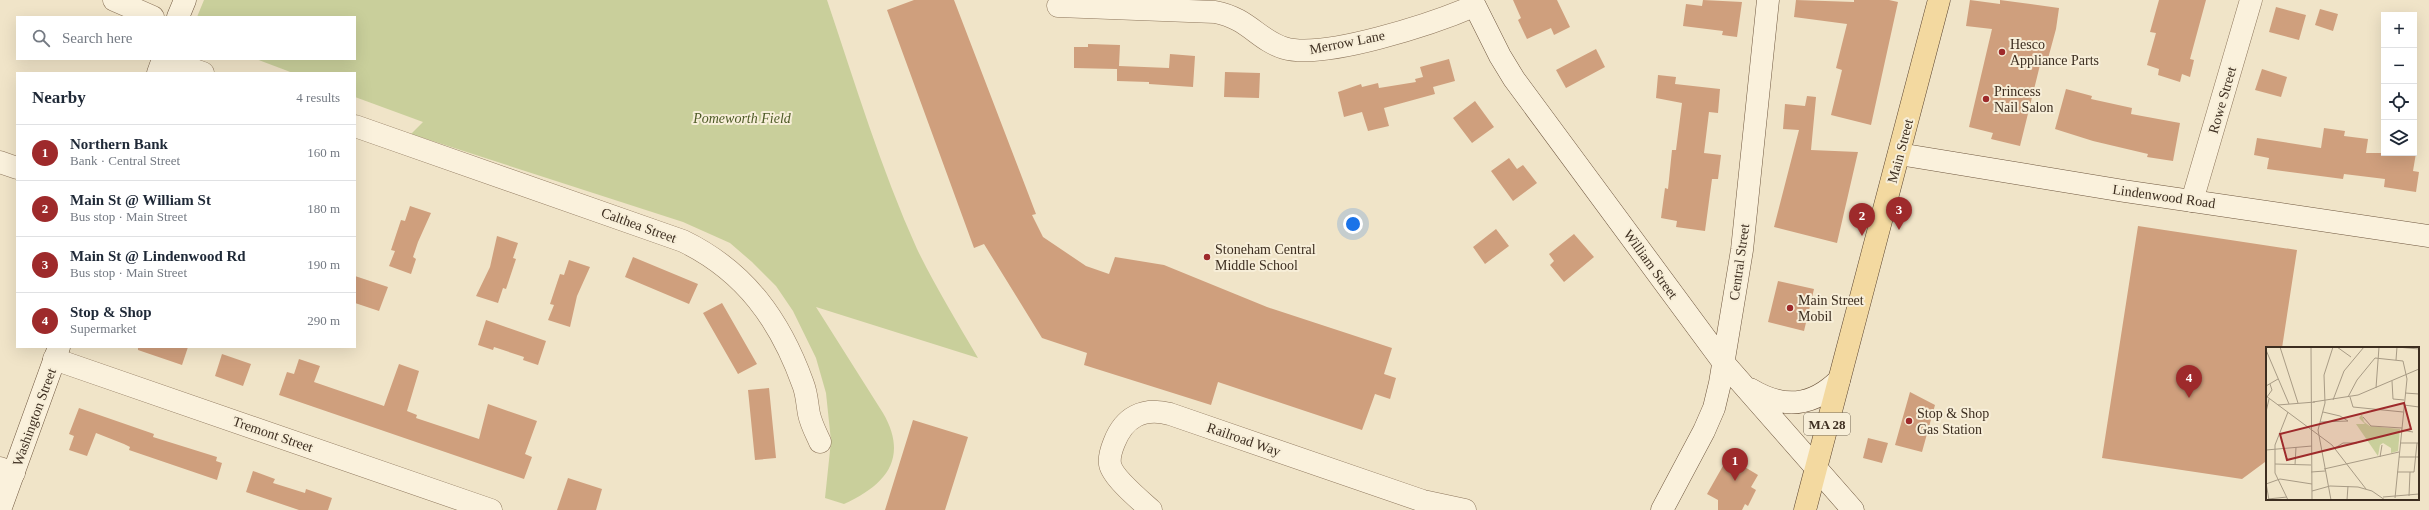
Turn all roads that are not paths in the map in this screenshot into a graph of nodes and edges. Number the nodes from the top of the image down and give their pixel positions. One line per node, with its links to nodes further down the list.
1 (114, 0): 8 (street)
2 (185, 0): 9 (street)
3 (1768, 0): 21 (street, Central Street)
4 (1939, 0): 15 (main road, Main Street / MA 28)
5 (2251, 0): 18 (street, Rowe Street)
6 (1473, 3): 7 (street, Merrow Lane); 21 (street, William Street)
7 (1058, 6)
8 (151, 16)
9 (178, 16)
10 (163, 60): 12 (street)
11 (166, 60): 13 (street)
12 (158, 72)
13 (200, 72)
14 (356, 126): 24 (street, Calthea Street)
15 (1899, 154): 18 (street, Lindenwood Road); 22 (main road, Main Street / MA 28)
16 (0, 162): 17 (street)
17 (16, 168)
18 (2192, 201): 19 (street, Lindenwood Road)
19 (2429, 236)
20 (57, 353): 26 (street, Washington Street); 28 (street, Tremont Street)
21 (1723, 362): 23 (street, William Street); 31 (street, Central Street)
22 (1839, 380): 23 (street); 25 (main road, Main Street / MA 28)
23 (1744, 385): 25 (street, William Street)
24 (820, 442)
25 (1816, 468): 32 (main road, Main Street / MA 28); 33 (street, William Street)
26 (7, 471): 27 (street, Washington Street)
27 (0, 510)
28 (491, 510)
29 (1151, 510): 30 (street, Railroad Way)
30 (1465, 510)
31 (1662, 510)
32 (1805, 510)
33 (1853, 510)

